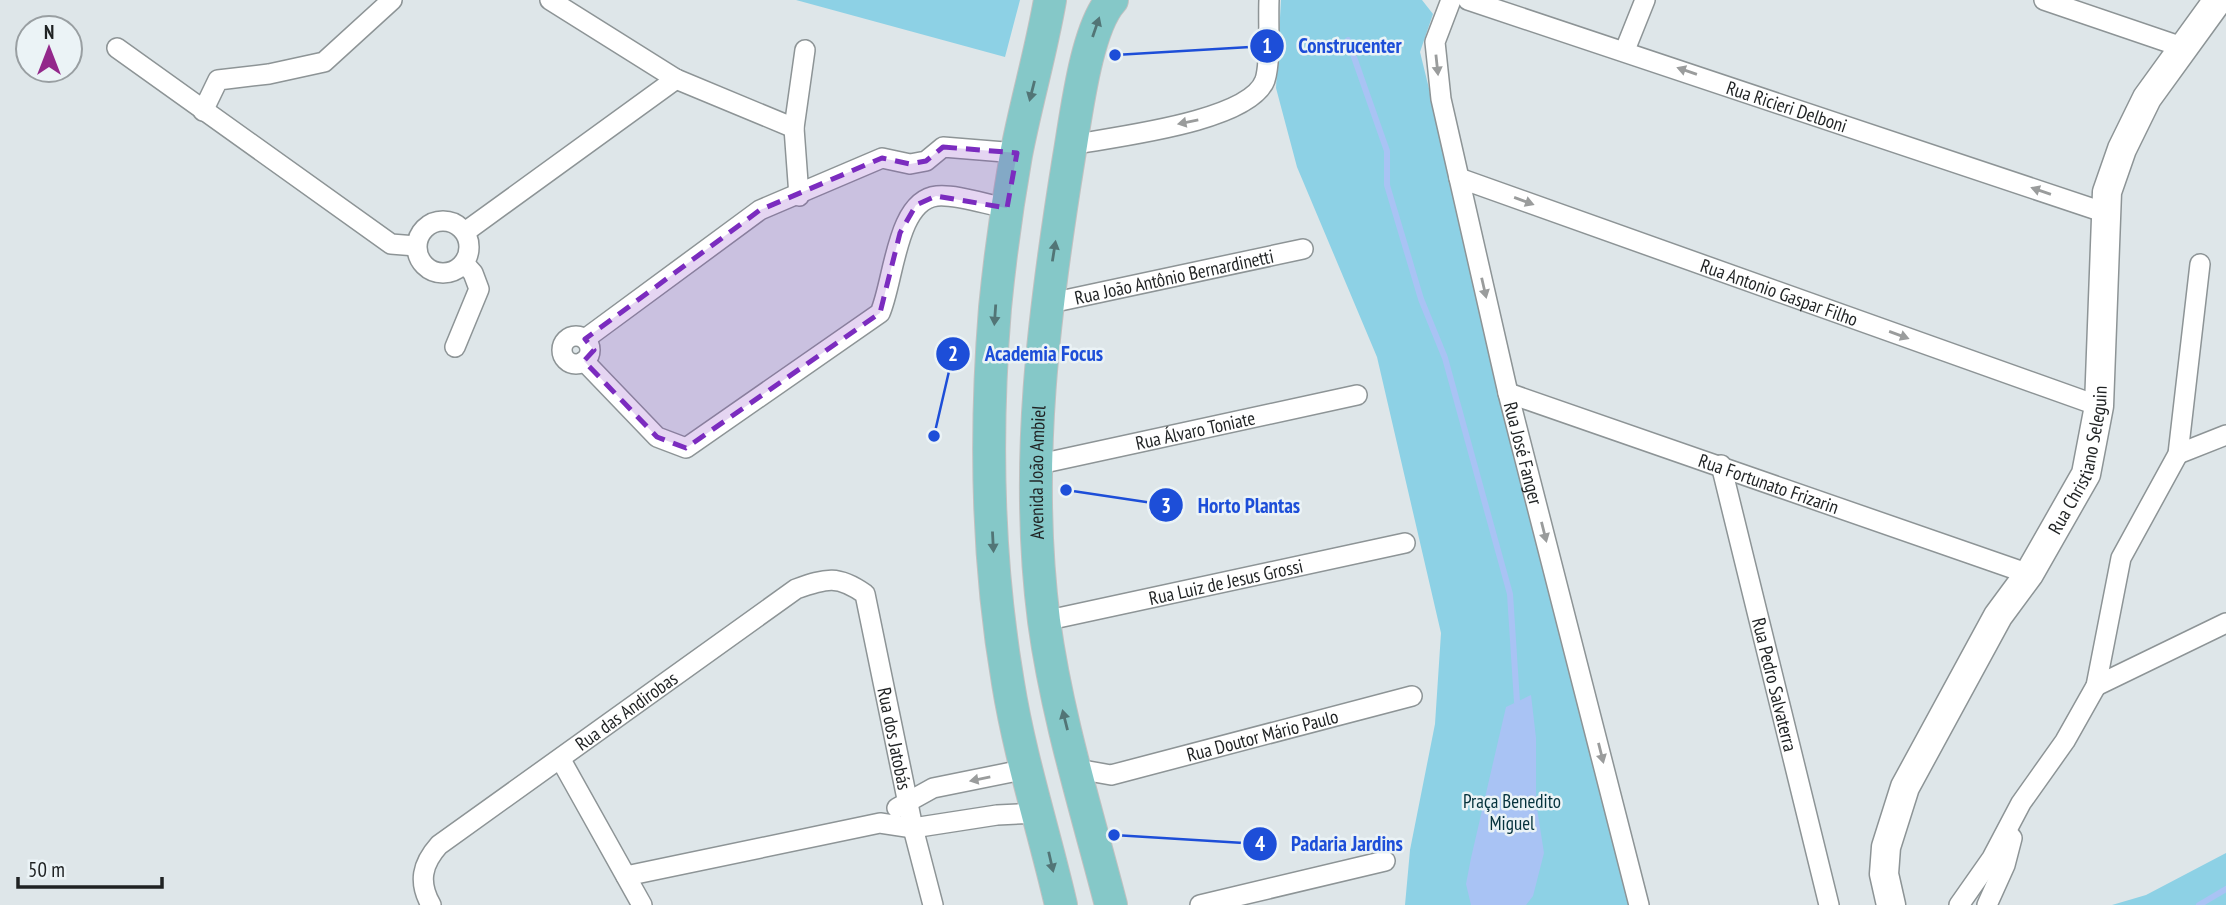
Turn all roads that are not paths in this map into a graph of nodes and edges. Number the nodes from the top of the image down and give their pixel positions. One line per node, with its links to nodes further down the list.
1 (392, 0): 16 (street)
2 (550, 0): 15 (street)
3 (1050, 0): 19 (main road, one-way to 19)
4 (1112, 0): 18 (main road, Avenida João Ambiel, one-way to 4)
5 (1269, 0): 18 (street, one-way to 18)
6 (1451, 0): 20 (street, Rua José Fanger, one-way to 20)
7 (1468, 0): 14 (street, Rua Ricieri Delboni)
8 (1645, 0): 14 (street)
9 (2044, 0): 11 (street)
10 (2218, 0): 11 (main road, Rua Christiano Seleguin)
11 (2182, 47): 23 (main road, Rua Christiano Seleguin)
12 (117, 48): 16 (street)
13 (805, 50): 17 (street)
14 (1625, 50): 23 (street, Rua Ricieri Delboni, one-way to 14)
15 (676, 79): 17 (street); 24 (street)
16 (202, 111): 25 (street)
17 (794, 128): 21 (street)
18 (1071, 145): 29 (main road, Avenida João Ambiel, one-way to 18)
19 (1017, 153): 21 (street); 22 (main road)
20 (1459, 178): 31 (street, Rua José Fanger, one-way to 31); 33 (street, Rua Antonio Gaspar Filho, one-way to 33)
21 (799, 196): 22 (street)
22 (1007, 208): 46 (main road, one-way to 46)
23 (2106, 213): 33 (main road, Rua Christiano Seleguin)
24 (465, 232): 25 (street); 27 (street)
25 (416, 246): 27 (street)
26 (1303, 249): 29 (street, Rua João Antônio Bernardinetti)
27 (464, 264): 30 (street)
28 (2200, 264): 35 (street)
29 (1045, 304): 36 (main road, Avenida João Ambiel)
30 (455, 347)
31 (1508, 393): 37 (street, Rua Fortunato Frizarin); 63 (street, Rua José Fanger, one-way to 63)
32 (1357, 395): 36 (street, Rua Álvaro Toniate)
33 (2099, 406): 39 (main road, Rua Christiano Seleguin)
34 (2226, 435): 35 (street)
35 (2178, 454): 43 (street)
36 (1035, 465): 41 (main road, Avenida João Ambiel)
37 (1721, 465): 39 (street, Rua Fortunato Frizarin); 64 (street, Rua Pedro Salvaterra)
38 (1405, 543): 41 (street, Rua Luiz de Jesus Grossi)
39 (2029, 574): 65 (main road, Rua Christiano Seleguin)
40 (847, 581): 45 (street, Rua das Andirobas); 49 (street, Rua dos Jatobás)
41 (1044, 621): 47 (main road, Avenida João Ambiel, one-way to 41)
42 (2226, 623): 43 (street)
43 (2096, 686): 50 (street)
44 (1412, 696): 48 (street, Rua Doutor Mário Paulo)
45 (561, 760): 56 (street); 57 (street, Rua das Andirobas)
46 (1027, 769): 47 (main road); 49 (street, one-way to 49); 52 (main road)
47 (1077, 769): 48 (street, Rua Doutor Mário Paulo); 51 (main road, Avenida João Ambiel)
48 (1111, 775): 51 (street)
49 (907, 800): 53 (street); 54 (street, Rua dos Jatobás)
50 (2021, 803): 66 (street); 67 (street)
51 (1086, 805): 52 (main road); 61 (main road, Avenida João Ambiel)
52 (1039, 813): 54 (street); 60 (main road, one-way to 60)
53 (880, 822): 54 (street); 56 (street)
54 (913, 828): 59 (street, Rua dos Jatobás)
55 (1385, 861): 62 (street)
56 (626, 876): 58 (street)
57 (431, 905)
58 (642, 905)
59 (933, 905)
60 (1061, 905)
61 (1111, 905)
62 (1200, 905)
63 (1639, 905)
64 (1829, 905)
65 (1891, 905)
66 (1959, 905)
67 (1987, 905)

